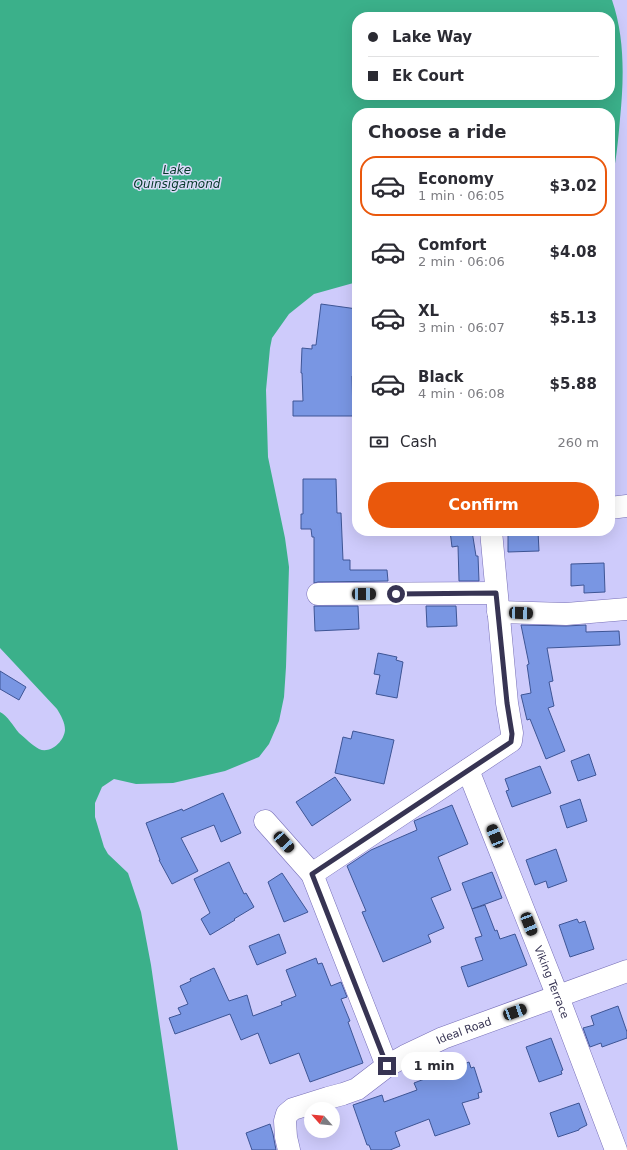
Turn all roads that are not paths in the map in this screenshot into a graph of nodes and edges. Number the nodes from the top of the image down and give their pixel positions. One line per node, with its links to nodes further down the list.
1 (627, 506): 2 (street)
2 (615, 507)
3 (491, 536): 5 (street)
4 (318, 594): 5 (street)
5 (497, 602): 6 (street); 7 (street)
6 (627, 609)
7 (468, 770): 9 (street); 11 (street, Viking Terrace)
8 (265, 821): 9 (street)
9 (312, 874): 12 (street)
10 (627, 971): 11 (street, Ideal Road)
11 (558, 997): 12 (street, Ideal Road); 14 (street, Viking Terrace)
12 (387, 1066): 13 (street, Ideal Road)
13 (289, 1150)
14 (616, 1150)

